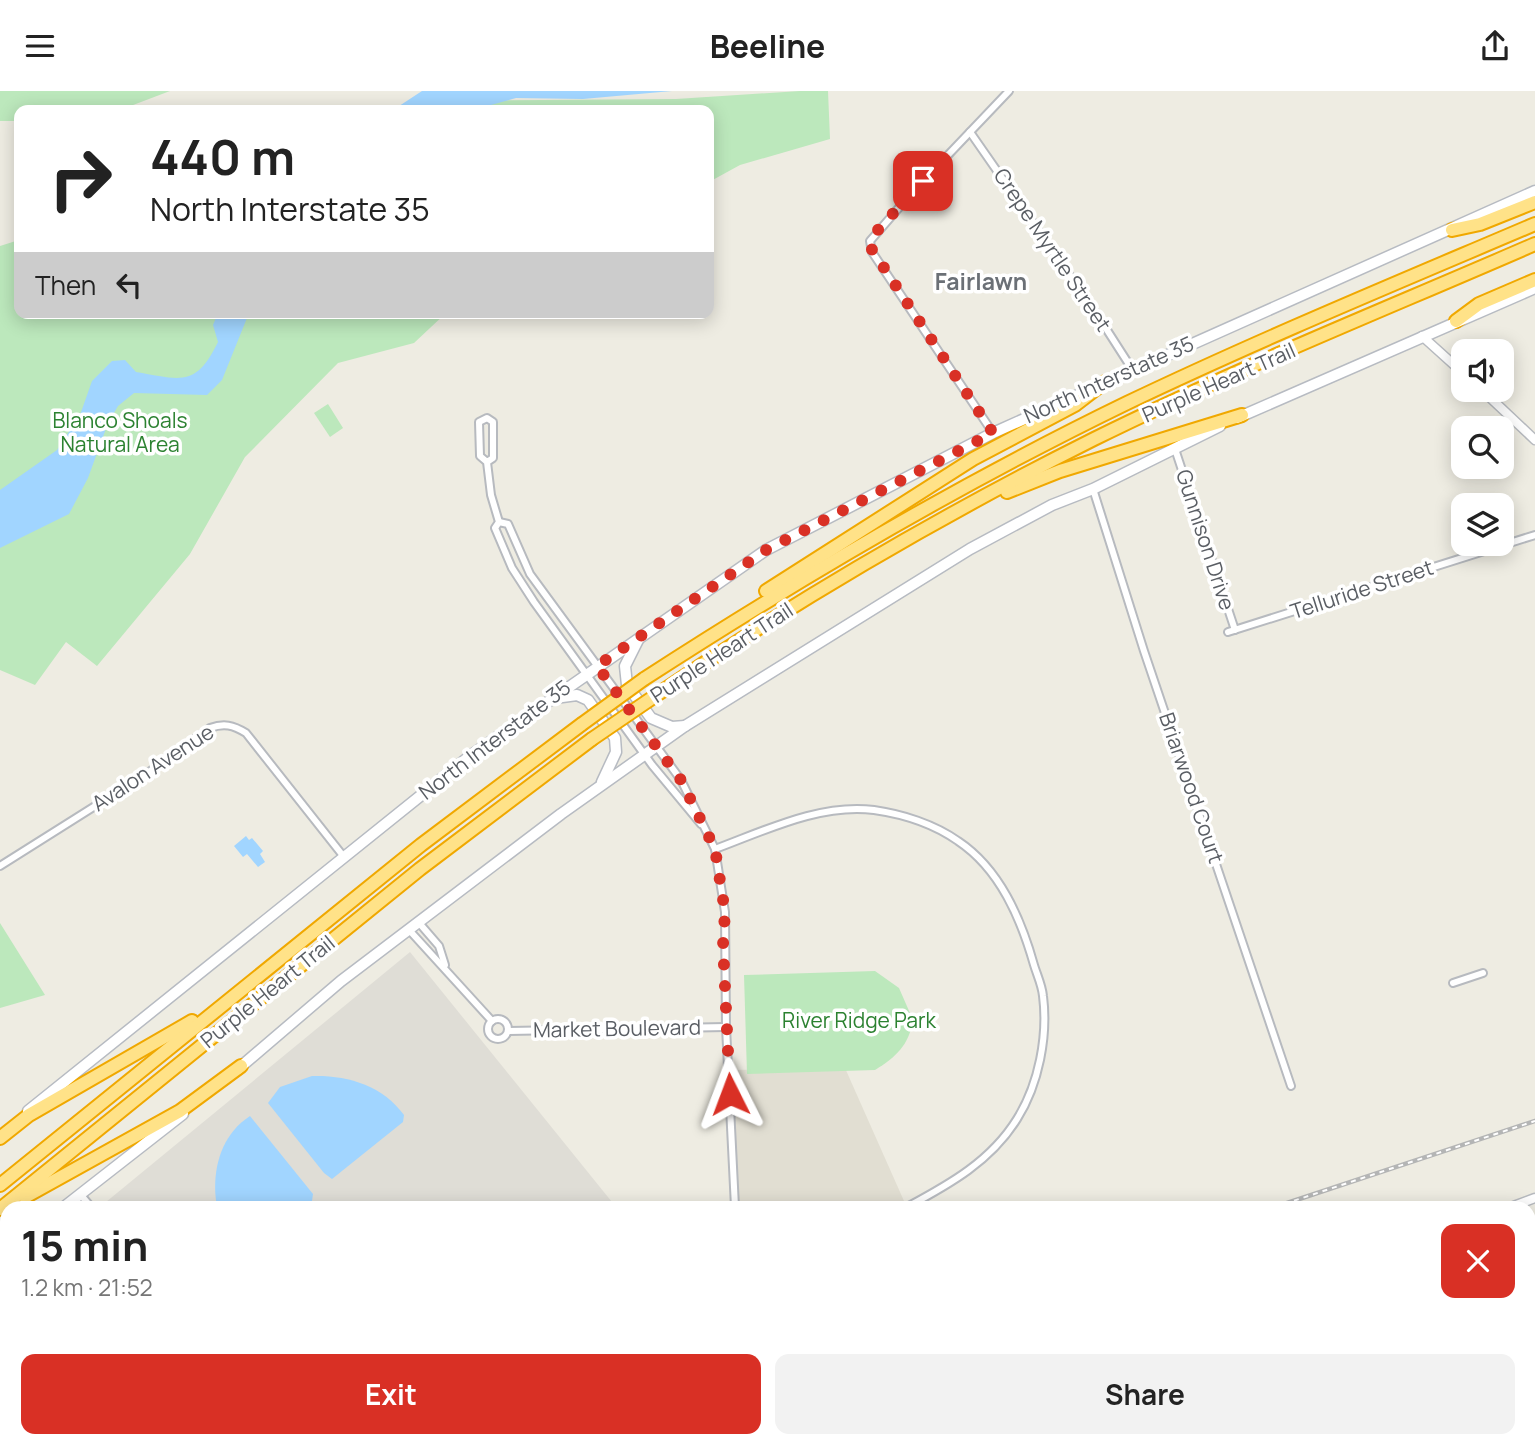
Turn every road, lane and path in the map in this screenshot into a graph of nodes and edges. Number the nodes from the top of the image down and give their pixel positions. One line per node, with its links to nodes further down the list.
1 (1009, 91): 2 (street)
2 (970, 132): 13 (street, Crepe Myrtle Street); 17 (street)
3 (1535, 191): 6 (main road, North Interstate 35)
4 (1535, 202): 6 (highway)
5 (1535, 224): 29 (highway, Purple Heart Trail)
6 (1452, 230): 13 (main road, North Interstate 35)
7 (1535, 244): 22 (highway, Purple Heart Trail)
8 (1535, 280): 10 (highway)
9 (1535, 288): 10 (main road)
10 (1456, 321): 11 (main road)
11 (1422, 336): 12 (street); 16 (main road)
12 (1451, 362)
13 (1132, 369): 14 (main road, North Interstate 35)
14 (1105, 382): 17 (main road, North Interstate 35); 29 (highway)
15 (1495, 402): 18 (street)
16 (1242, 415): 19 (main road); 22 (highway)
17 (993, 433): 26 (main road, North Interstate 35)
18 (1535, 440)
19 (1175, 449): 21 (main road); 25 (street, Gunnison Drive)
20 (487, 462): 20 (street); 23 (street)
21 (1093, 489): 31 (main road); 49 (street, Briarwood Court)
22 (952, 515): 53 (highway, Purple Heart Trail, bridge)
23 (499, 522): 27 (street); 28 (street)
24 (1535, 535): 25 (street, Telluride Street)
25 (1232, 631)
26 (640, 637): 27 (main road, North Interstate 35); 31 (main road)
27 (597, 666): 28 (main road, North Interstate 35); 32 (street)
28 (586, 673): 30 (main road, North Interstate 35); 33 (street)
29 (644, 679): 44 (highway, Purple Heart Trail, bridge)
30 (544, 702): 34 (main road); 37 (main road, North Interstate 35)
31 (685, 726): 32 (main road)
32 (656, 747): 33 (main road); 35 (street)
33 (645, 754): 34 (main road); 35 (street)
34 (600, 786): 39 (main road)
35 (704, 827): 36 (street)
36 (715, 849): 46 (street); 58 (street)
37 (344, 857): 38 (street, Avalon Avenue); 50 (main road, North Interstate 35)
38 (0, 866)
39 (420, 924): 40 (main road); 41 (street, Market Boulevard)
40 (410, 931): 41 (street, Market Boulevard); 48 (main road)
41 (446, 967): 45 (street, Market Boulevard)
42 (1483, 973): 43 (street)
43 (1452, 983)
44 (231, 997): 50 (highway); 51 (highway, Purple Heart Trail)
45 (492, 1021): 47 (street, Market Boulevard); 47 (street, Market Boulevard)
46 (726, 1027): 47 (street, Market Boulevard); 57 (street)
47 (509, 1031)
48 (242, 1066): 52 (main road); 54 (highway)
49 (1291, 1086)
50 (0, 1137)
51 (0, 1185)
52 (80, 1195): 55 (main road); 56 (street)
53 (11, 1201)
54 (16, 1201)
55 (75, 1201)
56 (86, 1201)
57 (735, 1201)
58 (917, 1201)

